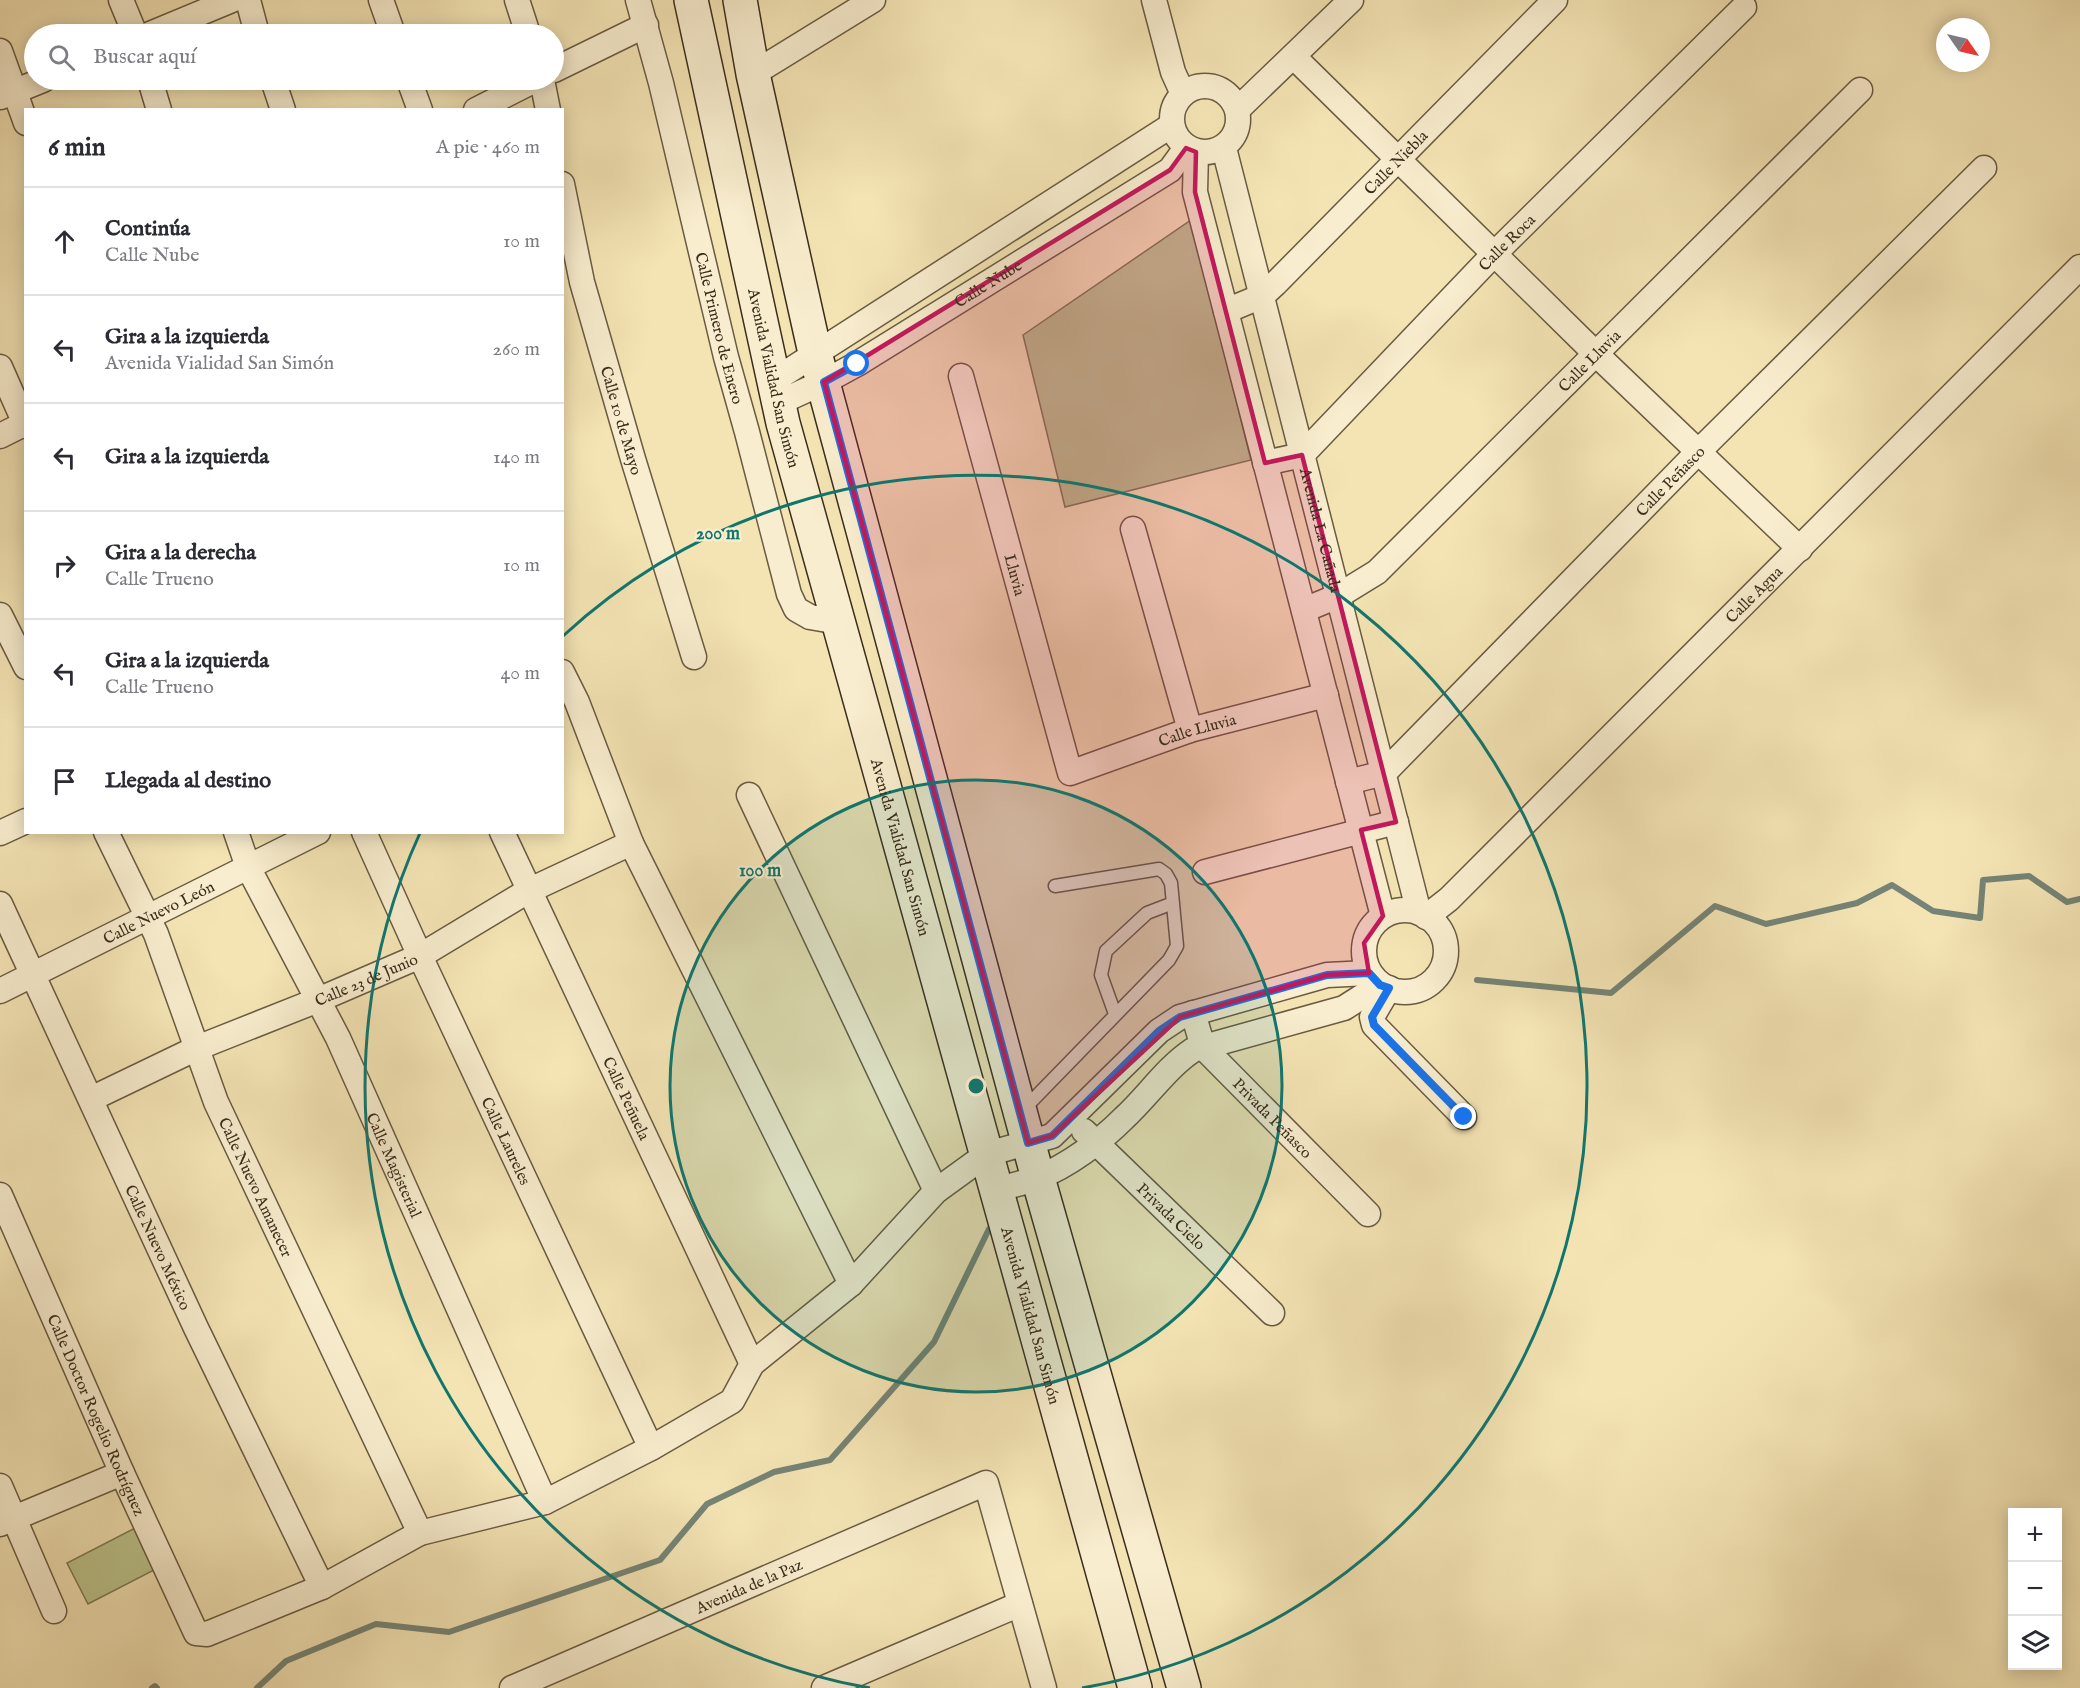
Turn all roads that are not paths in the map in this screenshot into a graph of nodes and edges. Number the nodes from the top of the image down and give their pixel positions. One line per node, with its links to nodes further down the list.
1 (121, 0): 14 (street)
2 (232, 0): 15 (street)
3 (248, 0): 16 (street)
4 (381, 0): 17 (street)
5 (517, 0): 18 (street)
6 (638, 0): 19 (street, Calle Primero de Enero)
7 (691, 0): 55 (main road, Avenida Vialidad San Simón)
8 (740, 0): 23 (main road)
9 (873, 0): 23 (street)
10 (1154, 0): 32 (street)
11 (1351, 0): 21 (street)
12 (1555, 0): 43 (street, Calle Niebla)
13 (1744, 7): 46 (street, Calle Roca)
14 (131, 24)
15 (174, 24)
16 (254, 24)
17 (389, 24)
18 (525, 24)
19 (646, 25): 22 (street); 58 (street, Calle Primero de Enero)
20 (0, 51): 31 (street)
21 (1294, 57): 38 (street); 43 (street)
22 (564, 65)
23 (753, 74): 53 (main road)
24 (24, 88): 31 (street)
25 (153, 90): 33 (street)
26 (276, 90): 34 (street)
27 (413, 90): 35 (street)
28 (515, 90): 36 (street)
29 (544, 90): 37 (street)
30 (1860, 90): 51 (street, Calle Lluvia)
31 (8, 94): 39 (street)
32 (1183, 94): 38 (street); 40 (street)
33 (158, 108)
34 (282, 108)
35 (419, 108)
36 (480, 108)
37 (548, 108)
38 (1238, 109): 41 (street)
39 (24, 120)
40 (1172, 125): 42 (street); 53 (street, Calle Nube)
41 (1224, 148): 42 (street); 49 (street, Avenida La Cañada)
42 (1191, 150): 50 (street); 53 (street, Calle Nube)
43 (1399, 159): 46 (street); 49 (street, Calle Niebla)
44 (1984, 168): 60 (street, Calle Peñasco)
45 (564, 204): 48 (street, Calle 10 de Mayo)
46 (1494, 254): 51 (street); 61 (street, Calle Roca)
47 (2080, 267): 64 (street, Calle Agua)
48 (572, 286): 71 (street, Calle 10 de Mayo)
49 (1262, 296): 50 (street, Calle Niebla); 61 (street, Avenida La Cañada)
50 (1226, 311): 62 (street)
51 (1595, 353): 60 (street); 65 (street, Calle Lluvia)
52 (0, 367): 56 (street)
53 (819, 368): 55 (street, Calle Nube); 113 (main road)
54 (961, 376): 78 (street, Lluvia)
55 (778, 402): 58 (street, Calle Nube); 68 (main road, Avenida Vialidad San Simón)
56 (24, 423)
57 (24, 425): 59 (street)
58 (747, 432): 68 (street, Calle Primero de Enero)
59 (0, 436)
60 (1698, 452): 64 (street); 79 (street, Calle Peñasco)
61 (1302, 455): 62 (street); 65 (street, Avenida La Cañada)
62 (1265, 464): 66 (street)
63 (1133, 529): 77 (street)
64 (1800, 549): 98 (street, Calle Agua)
65 (1338, 596): 66 (street, Calle Lluvia); 69 (street, Avenida La Cañada)
66 (1304, 610): 72 (street)
67 (0, 615): 70 (street)
68 (839, 622): 115 (main road, Avenida Vialidad San Simón)
69 (1350, 640): 72 (street); 79 (street, Avenida La Cañada)
70 (13, 642): 73 (street)
71 (694, 657)
72 (1316, 658): 75 (street)
73 (24, 663)
74 (564, 680): 76 (street)
75 (1326, 695): 77 (street, Calle Lluvia); 80 (street)
76 (570, 706): 91 (street)
77 (1190, 730): 78 (street, Calle Lluvia)
78 (1070, 773)
79 (1384, 773): 80 (street); 83 (street, Avenida La Cañada)
80 (1348, 782): 84 (street)
81 (749, 795): 118 (street)
82 (24, 822): 85 (street)
83 (1396, 822): 84 (street); 98 (street, Avenida La Cañada)
84 (1361, 830): 93 (street); 100 (street)
85 (0, 833)
86 (107, 834): 99 (street, Calle Nuevo Amanecer)
87 (237, 834): 92 (street, Calle Magisterial)
88 (314, 834): 92 (street, Calle Nuevo León)
89 (365, 834): 101 (street, Calle Laureles)
90 (503, 834): 95 (street, Calle Peñuela)
91 (631, 843): 95 (street, Calle 23 de Junio); 121 (street)
92 (248, 867): 99 (street, Calle Nuevo León); 105 (street, Calle Magisterial)
93 (1205, 872)
94 (1055, 886): 96 (lane)
95 (528, 891): 101 (street, Calle 23 de Junio); 123 (street, Calle Peñuela)
96 (1173, 903): 107 (lane); 107 (lane)
97 (0, 904): 102 (street, Calle Nuevo México)
98 (1423, 915): 100 (street); 103 (street)
99 (147, 916): 102 (street, Calle Nuevo León); 109 (street, Calle Nuevo Amanecer)
100 (1383, 916): 103 (street)
101 (420, 956): 105 (street, Calle 23 de Junio); 124 (street, Calle Laureles)
102 (33, 974): 104 (street, Calle Nuevo León); 110 (street, Calle Nuevo México)
103 (1380, 982): 106 (street); 108 (street); 112 (street)
104 (0, 991)
105 (318, 1000): 109 (street, Calle 23 de Junio); 127 (street, Calle Magisterial)
106 (1193, 1013): 108 (street, Privada Peñasco); 111 (street)
107 (1115, 1014): 113 (lane)
108 (1203, 1047): 114 (street); 120 (street, Privada Peñasco)
109 (197, 1048): 110 (street, Calle 23 de Junio); 129 (street, Calle Nuevo Amanecer)
110 (91, 1099): 130 (street, Calle Nuevo México)
111 (1071, 1117): 113 (street); 114 (street, Privada Cielo)
112 (1464, 1117)
113 (1024, 1128): 115 (street); 116 (main road)
114 (1095, 1143): 116 (street); 122 (street, Privada Cielo)
115 (987, 1154): 117 (main road, Avenida Vialidad San Simón); 118 (street)
116 (1038, 1178): 117 (street); 138 (main road)
117 (997, 1190): 137 (main road, Avenida Vialidad San Simón)
118 (936, 1191): 121 (street)
119 (0, 1195): 125 (street, Calle Doctor Rogelio Rodríguez)
120 (1368, 1214)
121 (851, 1284): 123 (street)
122 (1272, 1312)
123 (752, 1364): 124 (street)
124 (651, 1448): 127 (street)
125 (122, 1473): 128 (street); 130 (street, Calle Doctor Rogelio Rodríguez)
126 (0, 1486): 128 (street)
127 (545, 1502): 129 (street)
128 (7, 1521): 132 (street)
129 (420, 1533): 130 (street)
130 (322, 1587)
131 (1020, 1604): 133 (street, Avenida de la Paz); 135 (street); 136 (street)
132 (54, 1611)
133 (541, 1682): 134 (street, Avenida de la Paz)
134 (512, 1688)
135 (824, 1688)
136 (1044, 1688)
137 (1135, 1688)
138 (1184, 1688)

